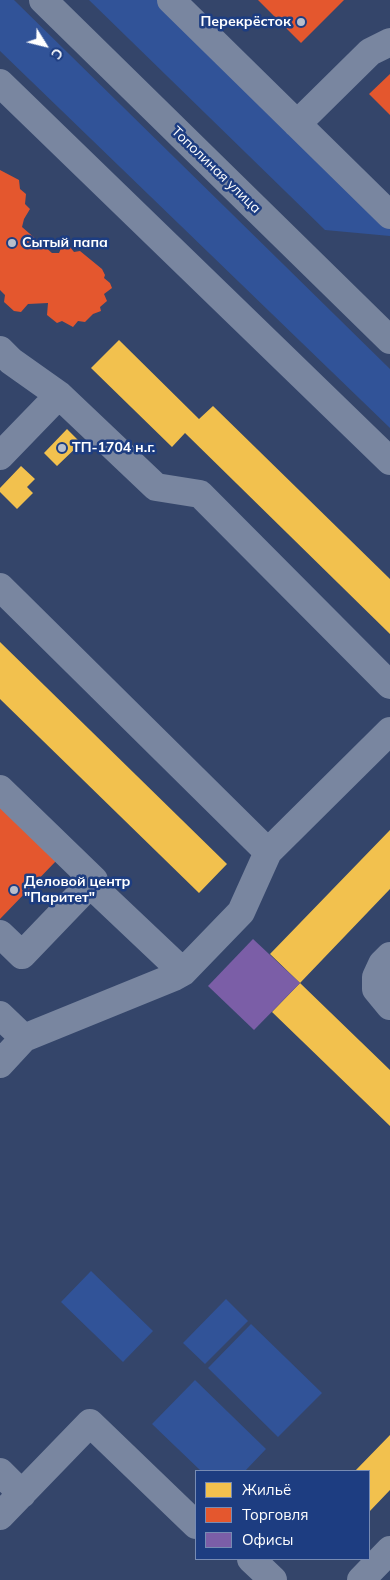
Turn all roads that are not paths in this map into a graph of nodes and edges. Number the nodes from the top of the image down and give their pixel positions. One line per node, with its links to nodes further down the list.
1 (43, 0): 7 (main road, Тополиная улица)
2 (171, 0): 5 (street)
3 (390, 42): 5 (street)
4 (1, 85): 11 (street)
5 (297, 124): 6 (street)
6 (390, 216)
7 (390, 340)
8 (0, 350): 9 (street)
9 (59, 395): 10 (street); 13 (street)
10 (0, 456)
11 (390, 461)
12 (0, 587): 16 (street)
13 (390, 684)
14 (390, 731): 16 (street)
15 (0, 789): 17 (street)
16 (268, 852): 20 (street)
17 (90, 884): 18 (street); 20 (street)
18 (0, 934)
19 (390, 956): 21 (street)
20 (183, 972): 23 (street)
21 (390, 1006)
22 (0, 1015): 23 (street)
23 (24, 1038): 24 (street)
24 (0, 1064)
25 (0, 1472): 26 (street)
26 (22, 1494): 27 (street); 28 (street)
27 (0, 1516)
28 (195, 1524)
29 (390, 1550): 32 (street)
30 (252, 1560): 31 (street)
31 (273, 1580)
32 (361, 1580)

